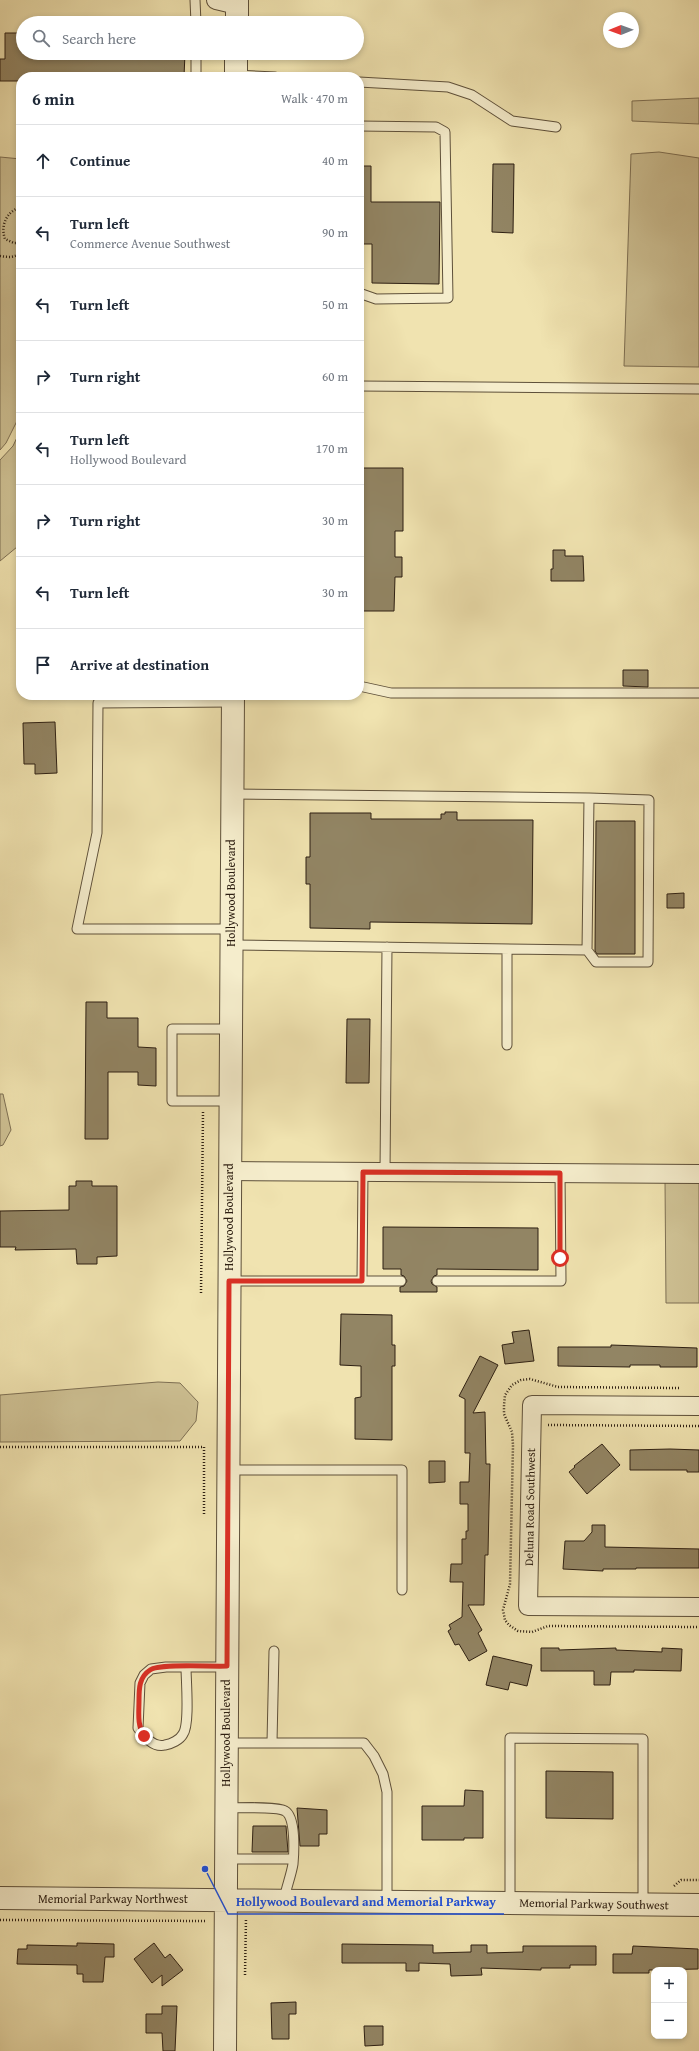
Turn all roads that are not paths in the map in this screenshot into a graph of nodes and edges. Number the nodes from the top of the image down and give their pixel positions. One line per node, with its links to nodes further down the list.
1 (195, 0): 2 (lane)
2 (196, 16)
3 (196, 60): 5 (lane)
4 (236, 60): 6 (street)
5 (196, 72)
6 (236, 72)
7 (364, 82): 9 (lane)
8 (364, 126): 10 (lane)
9 (556, 127)
10 (364, 295)
11 (364, 386): 12 (lane)
12 (699, 389)
13 (364, 687): 14 (lane)
14 (699, 693)
15 (198, 700): 19 (lane)
16 (232, 700): 17 (street, Hollywood Boulevard)
17 (232, 794): 18 (lane); 19 (street, Hollywood Boulevard)
18 (589, 798): 22 (lane); 22 (lane)
19 (231, 937): 20 (lane); 23 (street, Hollywood Boulevard)
20 (387, 947): 21 (lane); 28 (lane)
21 (507, 949): 22 (lane); 24 (lane)
22 (587, 950)
23 (231, 1029): 25 (street, Hollywood Boulevard); 25 (lane)
24 (507, 1045)
25 (230, 1101): 26 (street, Hollywood Boulevard)
26 (230, 1170): 27 (street); 31 (street, Hollywood Boulevard)
27 (363, 1172): 28 (street); 32 (lane)
28 (385, 1172): 29 (street)
29 (560, 1173): 30 (street); 34 (lane)
30 (699, 1174)
31 (229, 1281): 32 (lane); 36 (street, Hollywood Boulevard)
32 (362, 1281): 33 (lane)
33 (400, 1281)
34 (437, 1281)
35 (699, 1406): 38 (street, Deluna Road Southwest)
36 (228, 1470): 37 (lane); 40 (street, Hollywood Boulevard)
37 (402, 1590)
38 (699, 1607)
39 (274, 1651): 42 (lane)
40 (227, 1666): 41 (lane); 43 (street, Hollywood Boulevard)
41 (186, 1667): 41 (lane)
42 (272, 1742): 43 (lane); 50 (lane)
43 (226, 1743): 44 (street, Hollywood Boulevard)
44 (226, 1808): 45 (street, Hollywood Boulevard); 46 (lane)
45 (226, 1859): 46 (lane); 48 (street, Hollywood Boulevard)
46 (293, 1859): 49 (lane)
47 (0, 1898): 48 (street, Memorial Parkway Northwest)
48 (226, 1899): 49 (street, Memorial Parkway Southwest); 54 (street, Hollywood Boulevard)
49 (284, 1900): 50 (street, Memorial Parkway Southwest)
50 (387, 1901): 51 (street, Memorial Parkway Southwest)
51 (510, 1903): 52 (street, Memorial Parkway Southwest); 52 (lane)
52 (643, 1904): 53 (street, Memorial Parkway Southwest)
53 (699, 1905)
54 (225, 2051)

